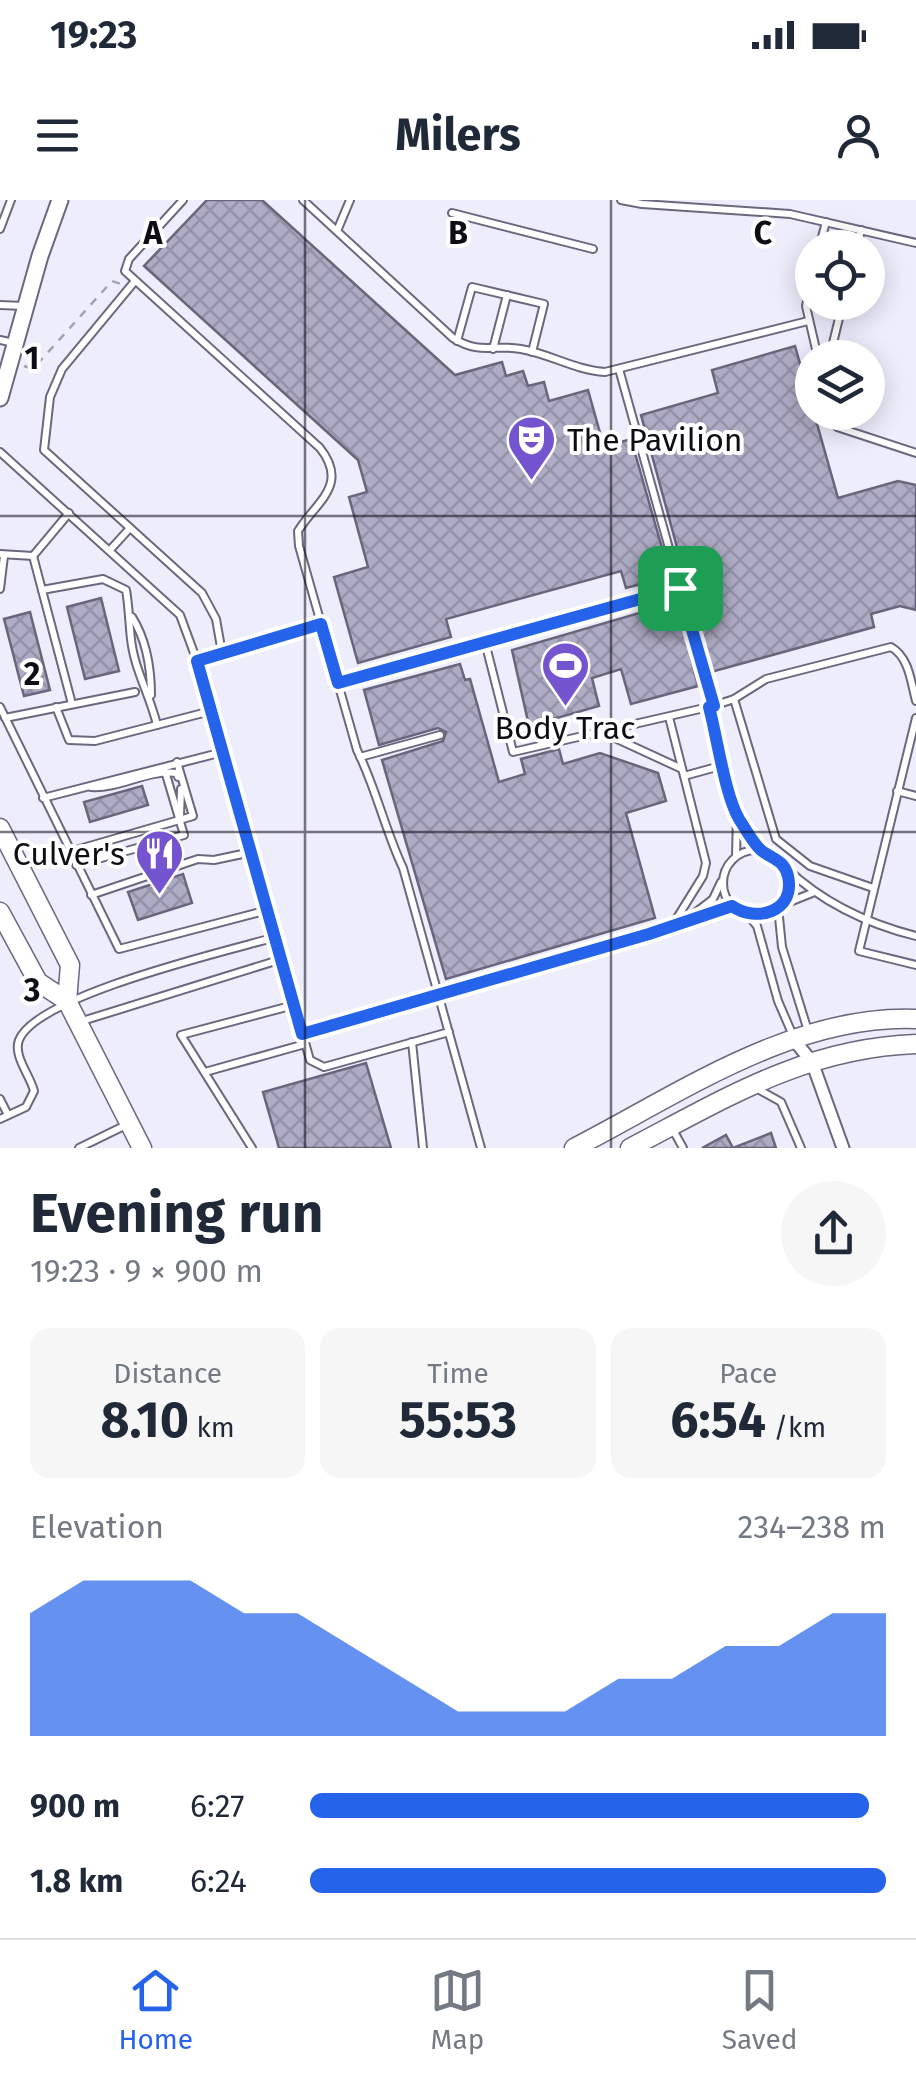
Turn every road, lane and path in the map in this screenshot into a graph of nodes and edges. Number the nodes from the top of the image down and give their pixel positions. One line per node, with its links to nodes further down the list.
1 (11, 200): 9 (lane)
2 (60, 200): 19 (street)
3 (183, 200): 16 (lane)
4 (302, 200): 12 (lane)
5 (350, 200): 12 (lane)
6 (621, 200): 8 (lane)
7 (452, 212): 15 (lane)
8 (826, 222): 10 (lane); 11 (lane)
9 (0, 229)
10 (824, 230)
11 (861, 230)
12 (337, 231): 22 (lane)
13 (885, 236): 14 (lane)
14 (916, 243)
15 (594, 248)
16 (133, 284): 26 (path); 33 (lane); 40 (lane)
17 (506, 295): 22 (lane); 24 (lane); 25 (lane)
18 (0, 304): 19 (lane)
19 (26, 306): 23 (street)
20 (808, 320): 21 (lane); 27 (lane)
21 (814, 340)
22 (457, 341): 24 (lane)
23 (8, 342): 28 (street)
24 (494, 349): 25 (lane)
25 (532, 352): 27 (lane)
26 (22, 366)
27 (619, 368): 37 (lane)
28 (0, 398)
29 (844, 430): 31 (lane)
30 (0, 452): 32 (lane)
31 (916, 452)
32 (69, 513): 34 (lane); 36 (lane)
33 (130, 528): 34 (lane); 42 (lane)
34 (110, 550): 43 (lane)
35 (2, 555): 36 (lane); 38 (lane)
36 (34, 556): 39 (lane)
37 (680, 588): 41 (lane); 50 (lane)
38 (0, 589)
39 (42, 590): 48 (lane); 56 (lane)
40 (321, 624): 42 (lane); 44 (lane)
41 (485, 642): 44 (lane); 57 (lane)
42 (222, 654): 43 (lane)
43 (197, 661): 52 (lane)
44 (338, 683): 60 (lane)
45 (135, 692): 48 (lane)
46 (734, 700): 47 (lane); 50 (lane); 78 (lane)
47 (916, 702)
48 (72, 704): 49 (lane)
49 (56, 707): 54 (lane); 56 (lane)
50 (711, 707): 53 (lane); 62 (lane)
51 (0, 708): 54 (lane)
52 (211, 711): 56 (lane); 59 (lane)
53 (669, 716): 57 (lane); 63 (lane)
54 (5, 718): 67 (lane)
55 (916, 718): 65 (lane)
56 (157, 725)
57 (603, 732): 63 (lane)
58 (440, 735): 60 (lane)
59 (223, 752): 61 (lane); 72 (lane)
60 (360, 757): 93 (lane)
61 (177, 762): 64 (lane); 69 (lane)
62 (724, 765): 63 (lane); 68 (lane)
63 (683, 772): 88 (lane)
64 (84, 787): 67 (lane); 69 (lane)
65 (897, 791): 66 (lane); 78 (lane)
66 (916, 796)
67 (43, 798): 71 (lane)
68 (737, 816): 73 (lane); 74 (lane)
69 (180, 820): 71 (lane); 75 (lane)
70 (0, 828): 94 (main road)
71 (70, 852): 75 (lane)
72 (252, 852): 80 (lane); 83 (lane)
73 (762, 852): 74 (lane); 76 (lane)
74 (736, 857): 77 (lane)
75 (76, 865): 80 (lane)
76 (784, 865): 79 (lane); 82 (lane)
77 (724, 875): 81 (lane); 87 (lane)
78 (873, 888): 86 (lane)
79 (812, 892): 82 (lane); 86 (lane)
80 (91, 894): 83 (lane)
81 (732, 906): 85 (lane); 87 (lane)
82 (779, 906): 85 (lane); 100 (lane)
83 (268, 910): 90 (lane)
84 (0, 912): 94 (main road)
85 (747, 914): 100 (lane)
86 (865, 919): 89 (lane); 92 (lane)
87 (686, 920): 88 (lane)
88 (672, 926): 93 (lane)
89 (916, 936)
90 (276, 937): 91 (lane); 94 (lane)
91 (282, 959): 95 (lane); 97 (lane)
92 (916, 965)
93 (438, 993): 98 (lane); 99 (lane)
94 (67, 1001): 97 (main road); 108 (lane)
95 (294, 1005): 99 (lane); 105 (lane)
96 (916, 1019): 100 (main road)
97 (78, 1023): 110 (main road)
98 (449, 1032): 101 (lane); 116 (lane)
99 (302, 1034): 102 (lane)
100 (802, 1037): 104 (street); 117 (main road)
101 (412, 1042): 102 (lane); 115 (lane)
102 (305, 1044): 105 (lane)
103 (916, 1044): 104 (main road)
104 (812, 1062): 106 (main road); 121 (street)
105 (205, 1072): 114 (lane)
106 (750, 1086): 111 (main road); 120 (lane)
107 (0, 1099): 108 (lane)
108 (8, 1115): 109 (lane)
109 (0, 1119)
110 (128, 1124): 112 (lane); 113 (main road)
111 (671, 1126): 118 (main road); 119 (lane)
112 (82, 1147)
113 (142, 1148)
114 (252, 1148)
115 (423, 1148)
116 (481, 1148)
117 (574, 1148)
118 (630, 1148)
119 (684, 1148)
120 (801, 1148)
121 (843, 1148)

